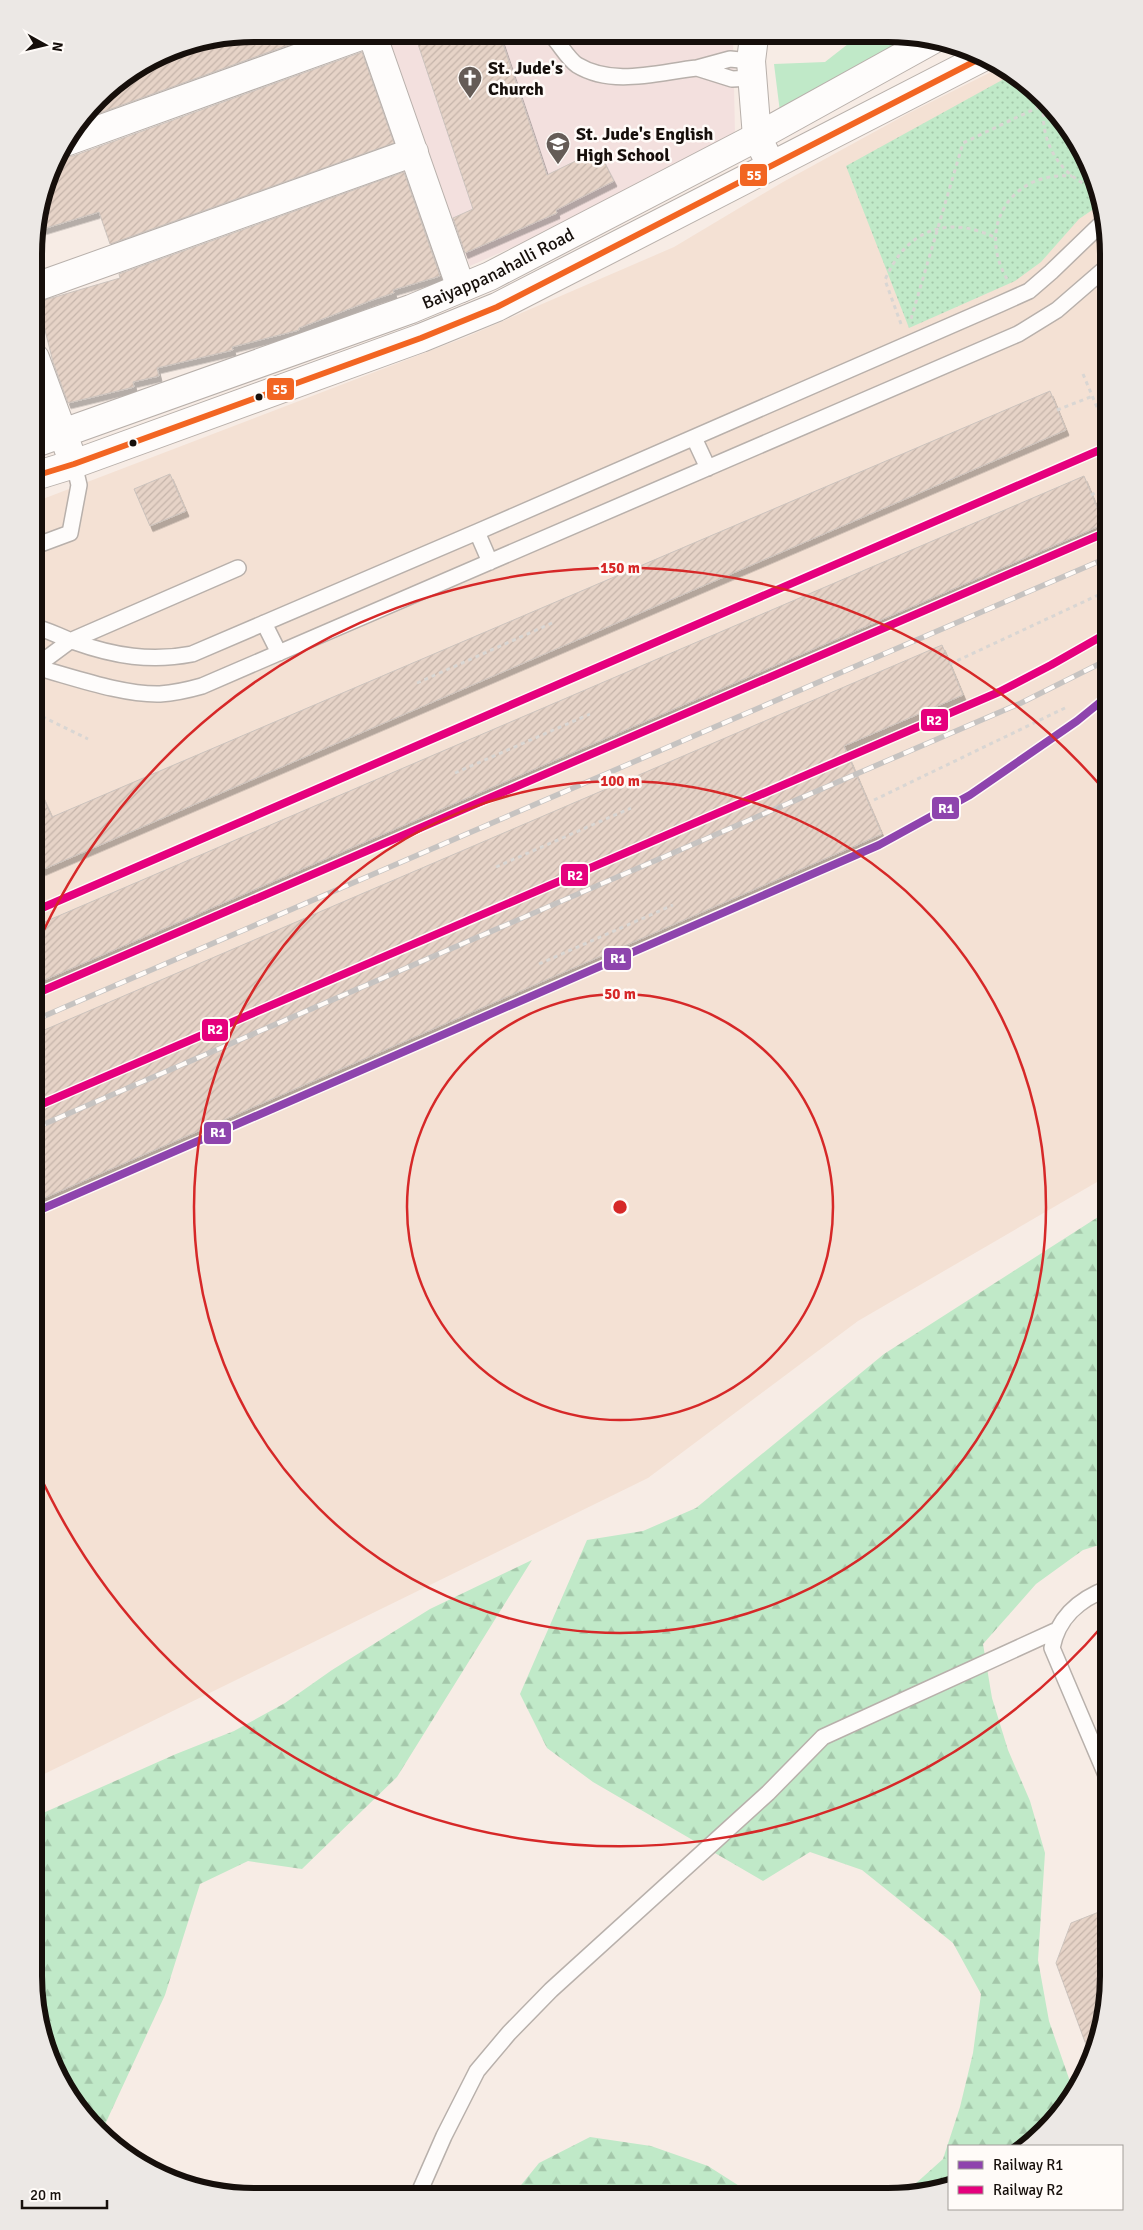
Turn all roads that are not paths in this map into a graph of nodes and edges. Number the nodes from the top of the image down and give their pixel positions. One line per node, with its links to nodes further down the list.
1 (344, 42): 8 (street)
2 (375, 42): 9 (street)
3 (557, 42): 5 (lane)
4 (923, 45): 7 (street, Baiyappanahalli Road)
5 (752, 59): 7 (street)
6 (975, 61): 10 (street, Baiyappanahalli Road)
7 (757, 137): 10 (street); 14 (street, Baiyappanahalli Road)
8 (78, 138)
9 (414, 152): 13 (street); 14 (street)
10 (771, 165): 19 (street, Baiyappanahalli Road)
11 (1099, 226): 17 (lane)
12 (1100, 273): 20 (lane)
13 (42, 285)
14 (461, 288): 16 (street, Baiyappanahalli Road)
15 (42, 374): 16 (street)
16 (64, 434): 18 (street, Baiyappanahalli Road); 19 (street)
17 (694, 438): 20 (lane); 22 (lane)
18 (42, 441)
19 (74, 464): 21 (street, Baiyappanahalli Road); 23 (lane)
20 (708, 468): 24 (lane)
21 (42, 474)
22 (477, 532): 24 (lane); 26 (lane)
23 (42, 543)
24 (490, 562): 29 (lane)
25 (238, 568): 28 (lane)
26 (264, 623): 28 (lane); 29 (lane)
27 (42, 631): 28 (lane)
28 (70, 641): 30 (lane)
29 (278, 653): 31 (lane)
30 (42, 662)
31 (42, 669)
32 (1100, 1591): 33 (lane)
33 (1055, 1631): 34 (lane); 35 (lane)
34 (1100, 1761)
35 (421, 2188)

